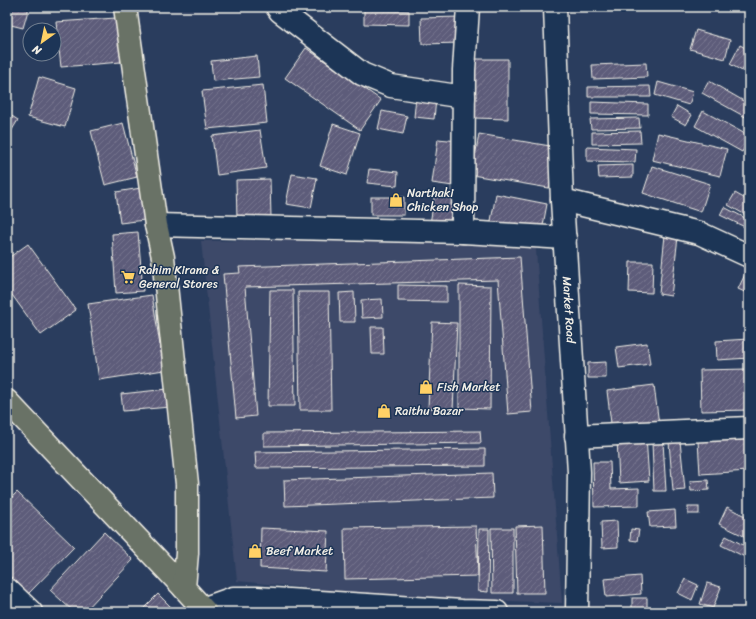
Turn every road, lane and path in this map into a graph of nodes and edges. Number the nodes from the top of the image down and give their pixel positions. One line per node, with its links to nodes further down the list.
1 (125, 7): 7 (main road)
2 (277, 7): 5 (street)
3 (468, 7): 5 (street)
4 (555, 7): 6 (street, Market Road)
5 (464, 97): 8 (street)
6 (562, 200): 9 (street, Market Road); 10 (street)
7 (156, 225): 8 (street); 14 (main road)
8 (463, 232): 9 (street)
9 (565, 238): 13 (street, Market Road)
10 (749, 256)
11 (7, 402): 14 (main road)
12 (749, 428): 13 (street)
13 (576, 436): 19 (street, Market Road)
14 (184, 588): 16 (main road)
15 (7, 589): 17 (street)
16 (204, 610): 18 (street)
17 (31, 612)
18 (497, 612)
19 (577, 612)

